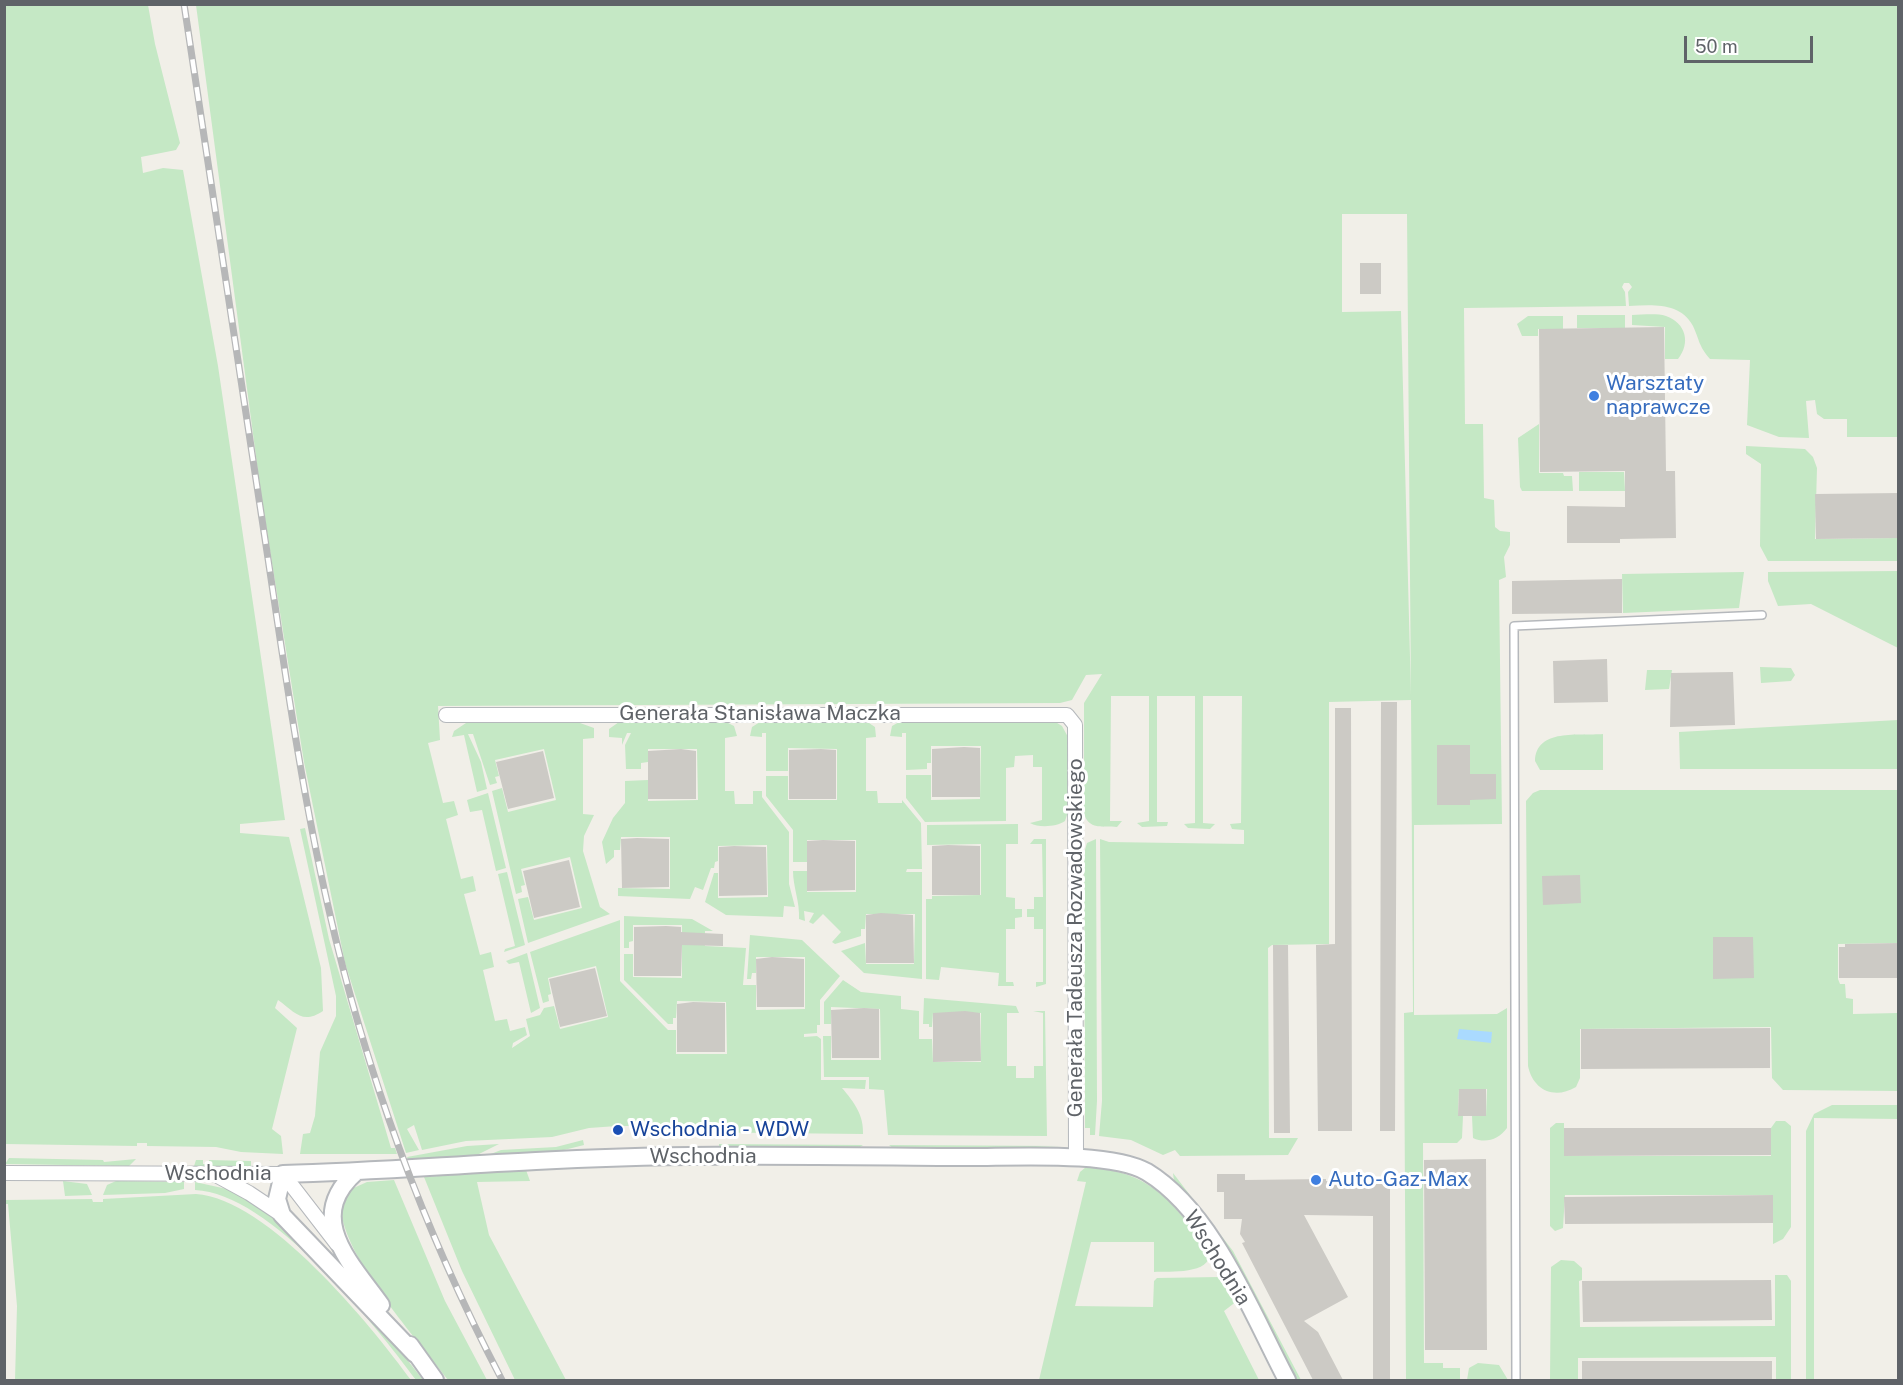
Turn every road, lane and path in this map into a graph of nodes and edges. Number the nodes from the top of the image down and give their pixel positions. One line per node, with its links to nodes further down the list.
1 (1762, 615): 14 (lane)
2 (446, 715): 3 (street, Generała Stanisława Maczka)
3 (1072, 718): 4 (street, Generała Tadeusza Rozwadowskiego)
4 (1076, 1158): 5 (street, Wschodnia); 13 (street, Wschodnia)
5 (356, 1172): 8 (street, Wschodnia); 10 (street)
6 (4, 1173): 7 (street, Wschodnia)
7 (214, 1174): 8 (street, Wschodnia); 9 (street)
8 (283, 1174): 9 (street); 10 (street)
9 (282, 1215): 11 (street)
10 (339, 1246): 11 (street)
11 (416, 1354): 12 (street)
12 (435, 1380)
13 (1287, 1380)
14 (1516, 1380)

